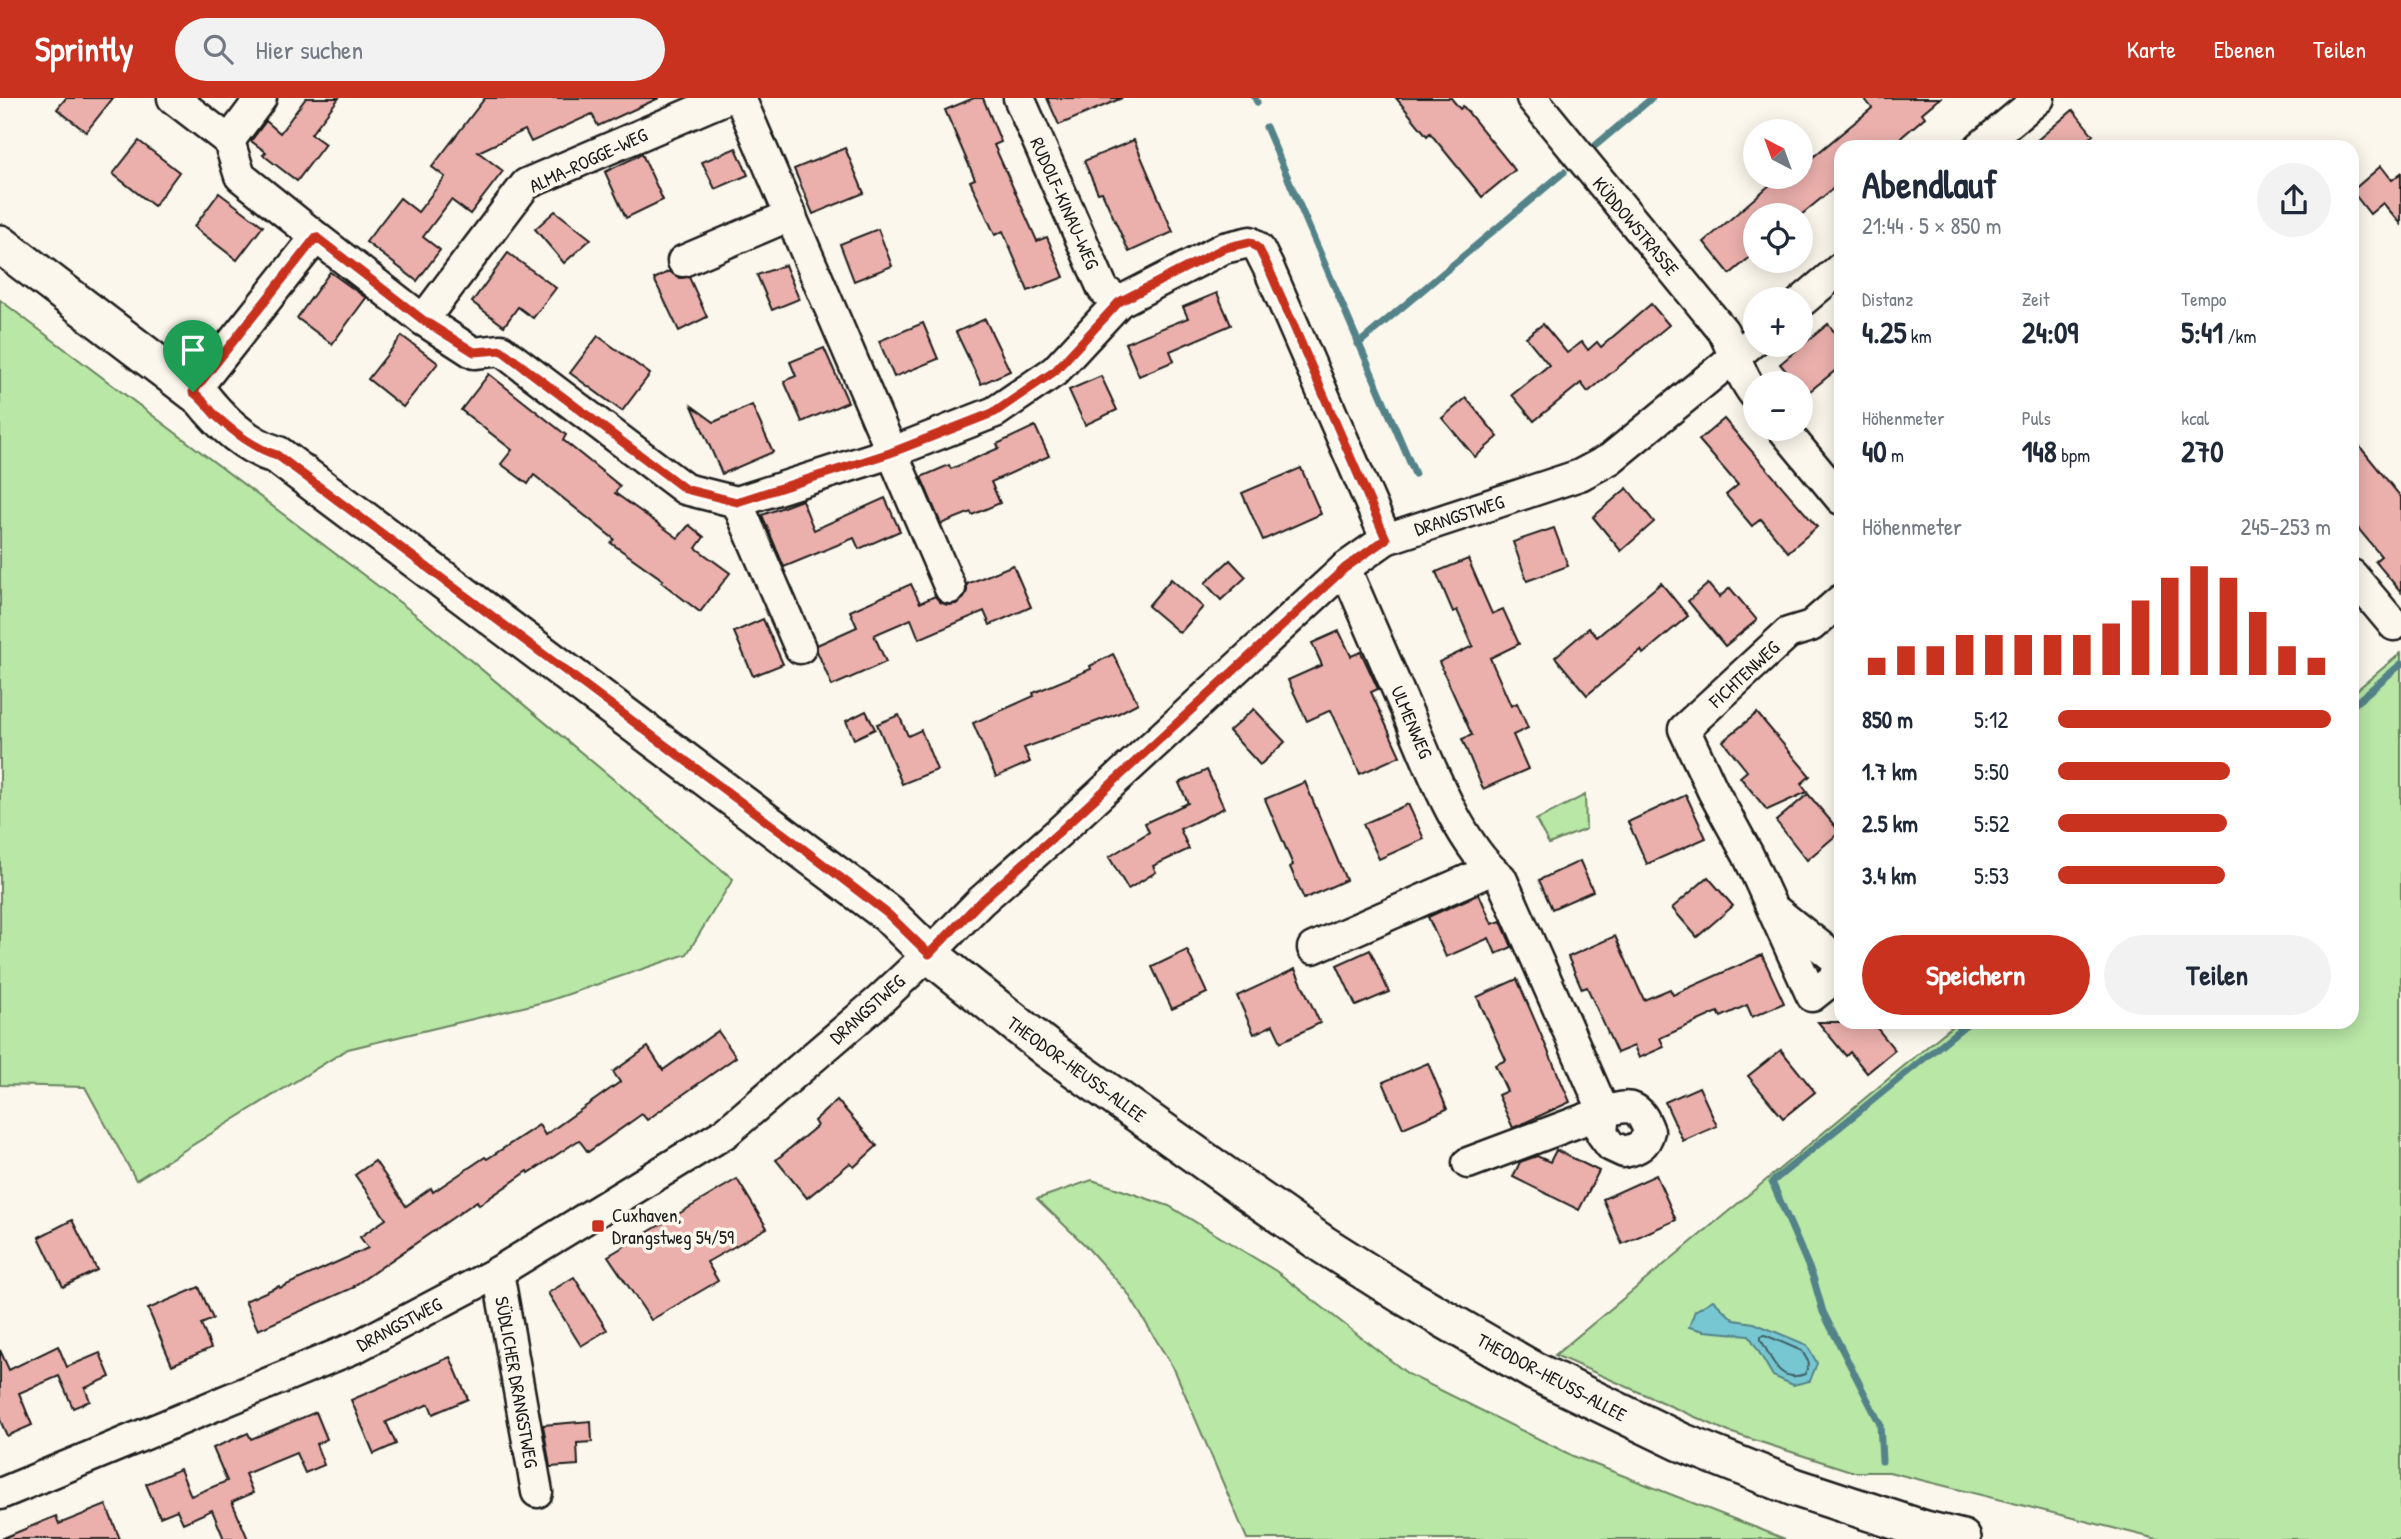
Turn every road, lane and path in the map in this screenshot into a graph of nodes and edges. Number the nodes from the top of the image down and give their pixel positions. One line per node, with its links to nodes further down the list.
1 (173, 98): 9 (street)
2 (261, 98): 9 (street)
3 (727, 98): 17 (street, ALMA-ROGGE-WEG)
4 (740, 98): 10 (street)
5 (1019, 98): 16 (street, RUDOLF-KINAU-WEG)
6 (1532, 98): 18 (street, KÜDDOWSTRASSE)
7 (2039, 98): 8 (street)
8 (1995, 140)
9 (229, 141): 11 (street)
10 (791, 215): 13 (street); 22 (street)
11 (316, 237): 17 (street); 20 (street)
12 (0, 244): 20 (street, THEODOR-HEUSS-ALLEE)
13 (683, 261)
14 (1834, 274): 15 (street)
15 (1813, 292)
16 (1119, 302): 22 (street); 25 (street)
17 (423, 320): 24 (street)
18 (1743, 346)
19 (1743, 350): 25 (street, DRANGSTWEG)
20 (198, 395): 35 (street, THEODOR-HEUSS-ALLEE)
21 (1793, 441): 23 (street)
22 (890, 453): 24 (street); 28 (street)
23 (1834, 491)
24 (737, 502): 31 (street)
25 (1386, 539): 26 (street, DRANGSTWEG)
26 (1345, 568): 32 (street, ULMENWEG); 35 (street, DRANGSTWEG)
27 (2359, 583): 30 (street)
28 (950, 588)
29 (1834, 606): 33 (street, FICHTENWEG)
30 (2394, 625)
31 (800, 648)
32 (1491, 870): 34 (street); 38 (street, ULMENWEG)
33 (1773, 909): 36 (street, FICHTENWEG); 37 (street, FICHTENWEG)
34 (1313, 948)
35 (929, 954): 39 (street, DRANGSTWEG); 42 (street, THEODOR-HEUSS-ALLEE)
36 (1834, 957)
37 (1834, 979)
38 (1468, 1163)
39 (498, 1272): 40 (street, SÜDLICHER DRANGSTWEG); 41 (street, DRANGSTWEG)
40 (537, 1492)
41 (0, 1494)
42 (1962, 1539)

